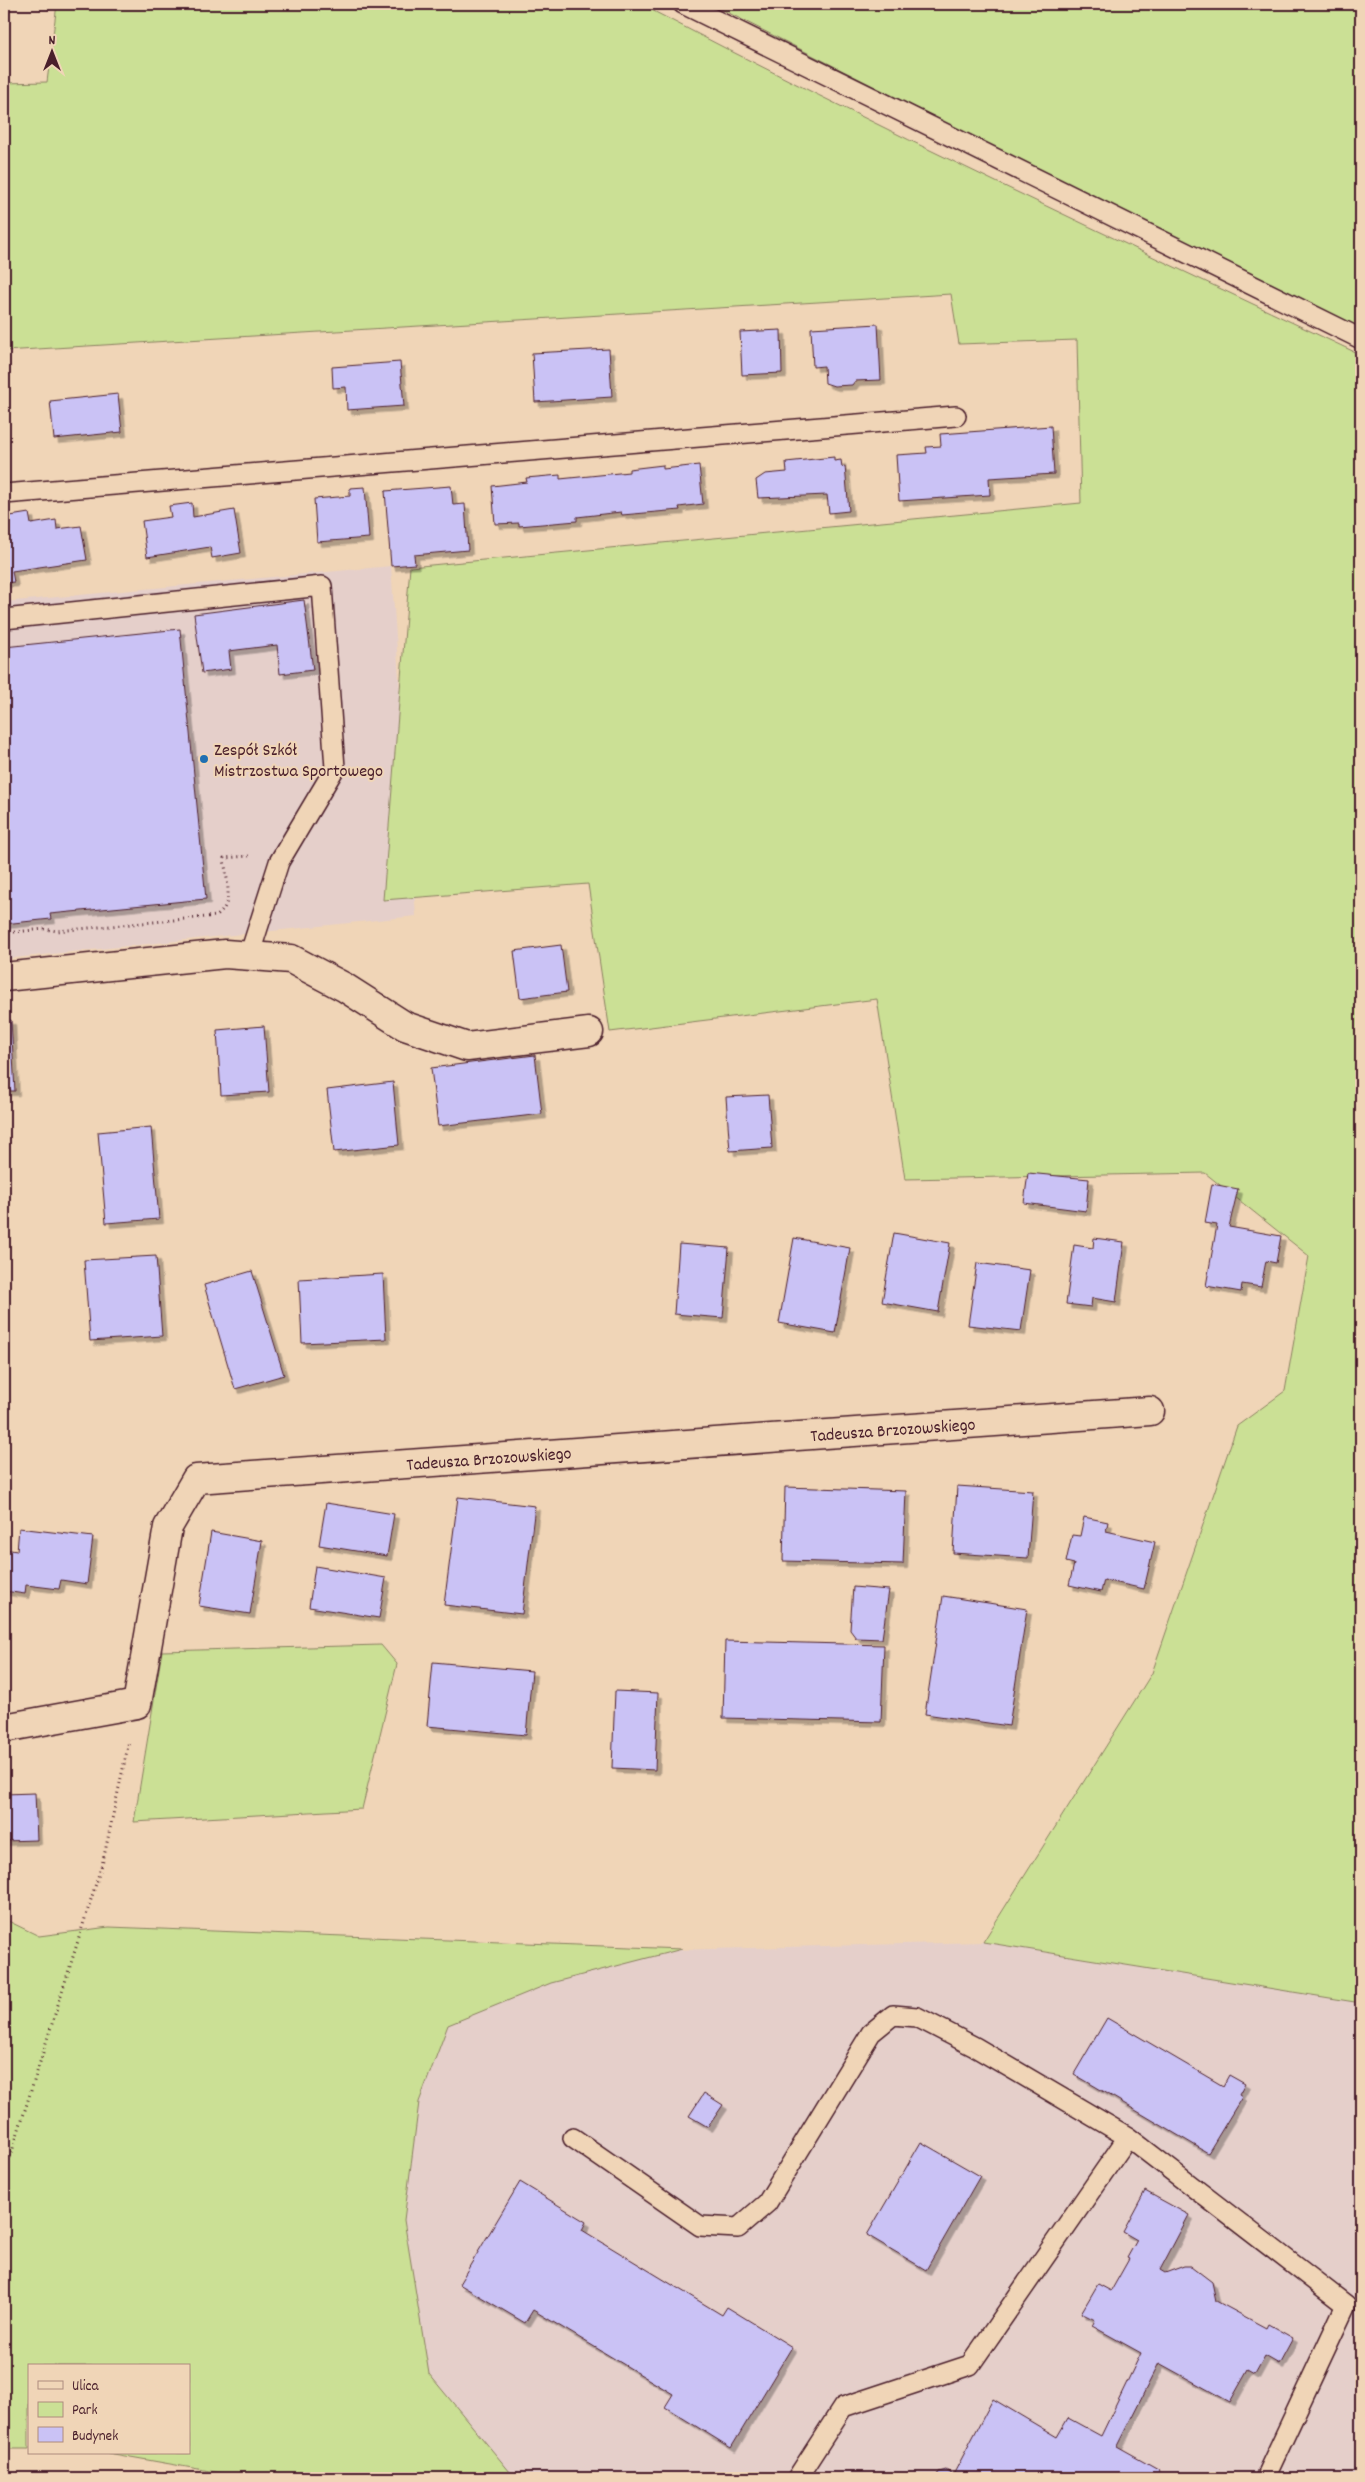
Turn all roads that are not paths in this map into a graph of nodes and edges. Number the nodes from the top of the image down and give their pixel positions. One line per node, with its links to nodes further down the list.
1 (683, 4): 2 (lane)
2 (1361, 339)
3 (956, 416): 4 (lane)
4 (4, 494)
5 (4, 619): 6 (lane)
6 (249, 956): 7 (street); 8 (street)
7 (4, 977)
8 (589, 1032)
9 (1150, 1411): 10 (street, Tadeusza Brzozowskiego)
10 (4, 1728)
11 (1128, 2137): 12 (lane); 13 (lane); 14 (lane)
12 (572, 2138)
13 (797, 2478)
14 (1266, 2478)

